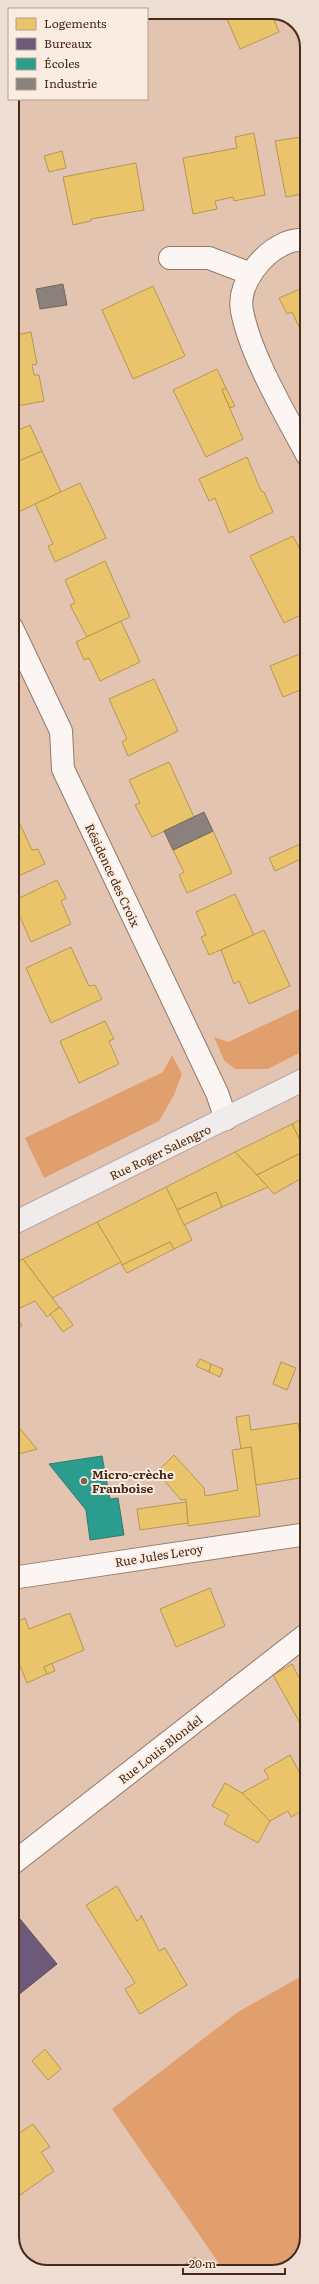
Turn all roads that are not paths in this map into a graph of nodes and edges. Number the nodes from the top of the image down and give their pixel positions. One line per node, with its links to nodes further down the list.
1 (300, 240): 3 (street)
2 (170, 258): 3 (street)
3 (251, 274): 4 (street)
4 (300, 441)
5 (19, 643): 7 (street, Résidence des Croix)
6 (300, 1082): 7 (main road, Rue Roger Salengro)
7 (226, 1119): 8 (main road, Rue Roger Salengro)
8 (19, 1221)
9 (300, 1535): 10 (street, Rue Jules Leroy)
10 (19, 1577)
11 (300, 1639): 12 (street, Rue Louis Blondel)
12 (19, 1859)

